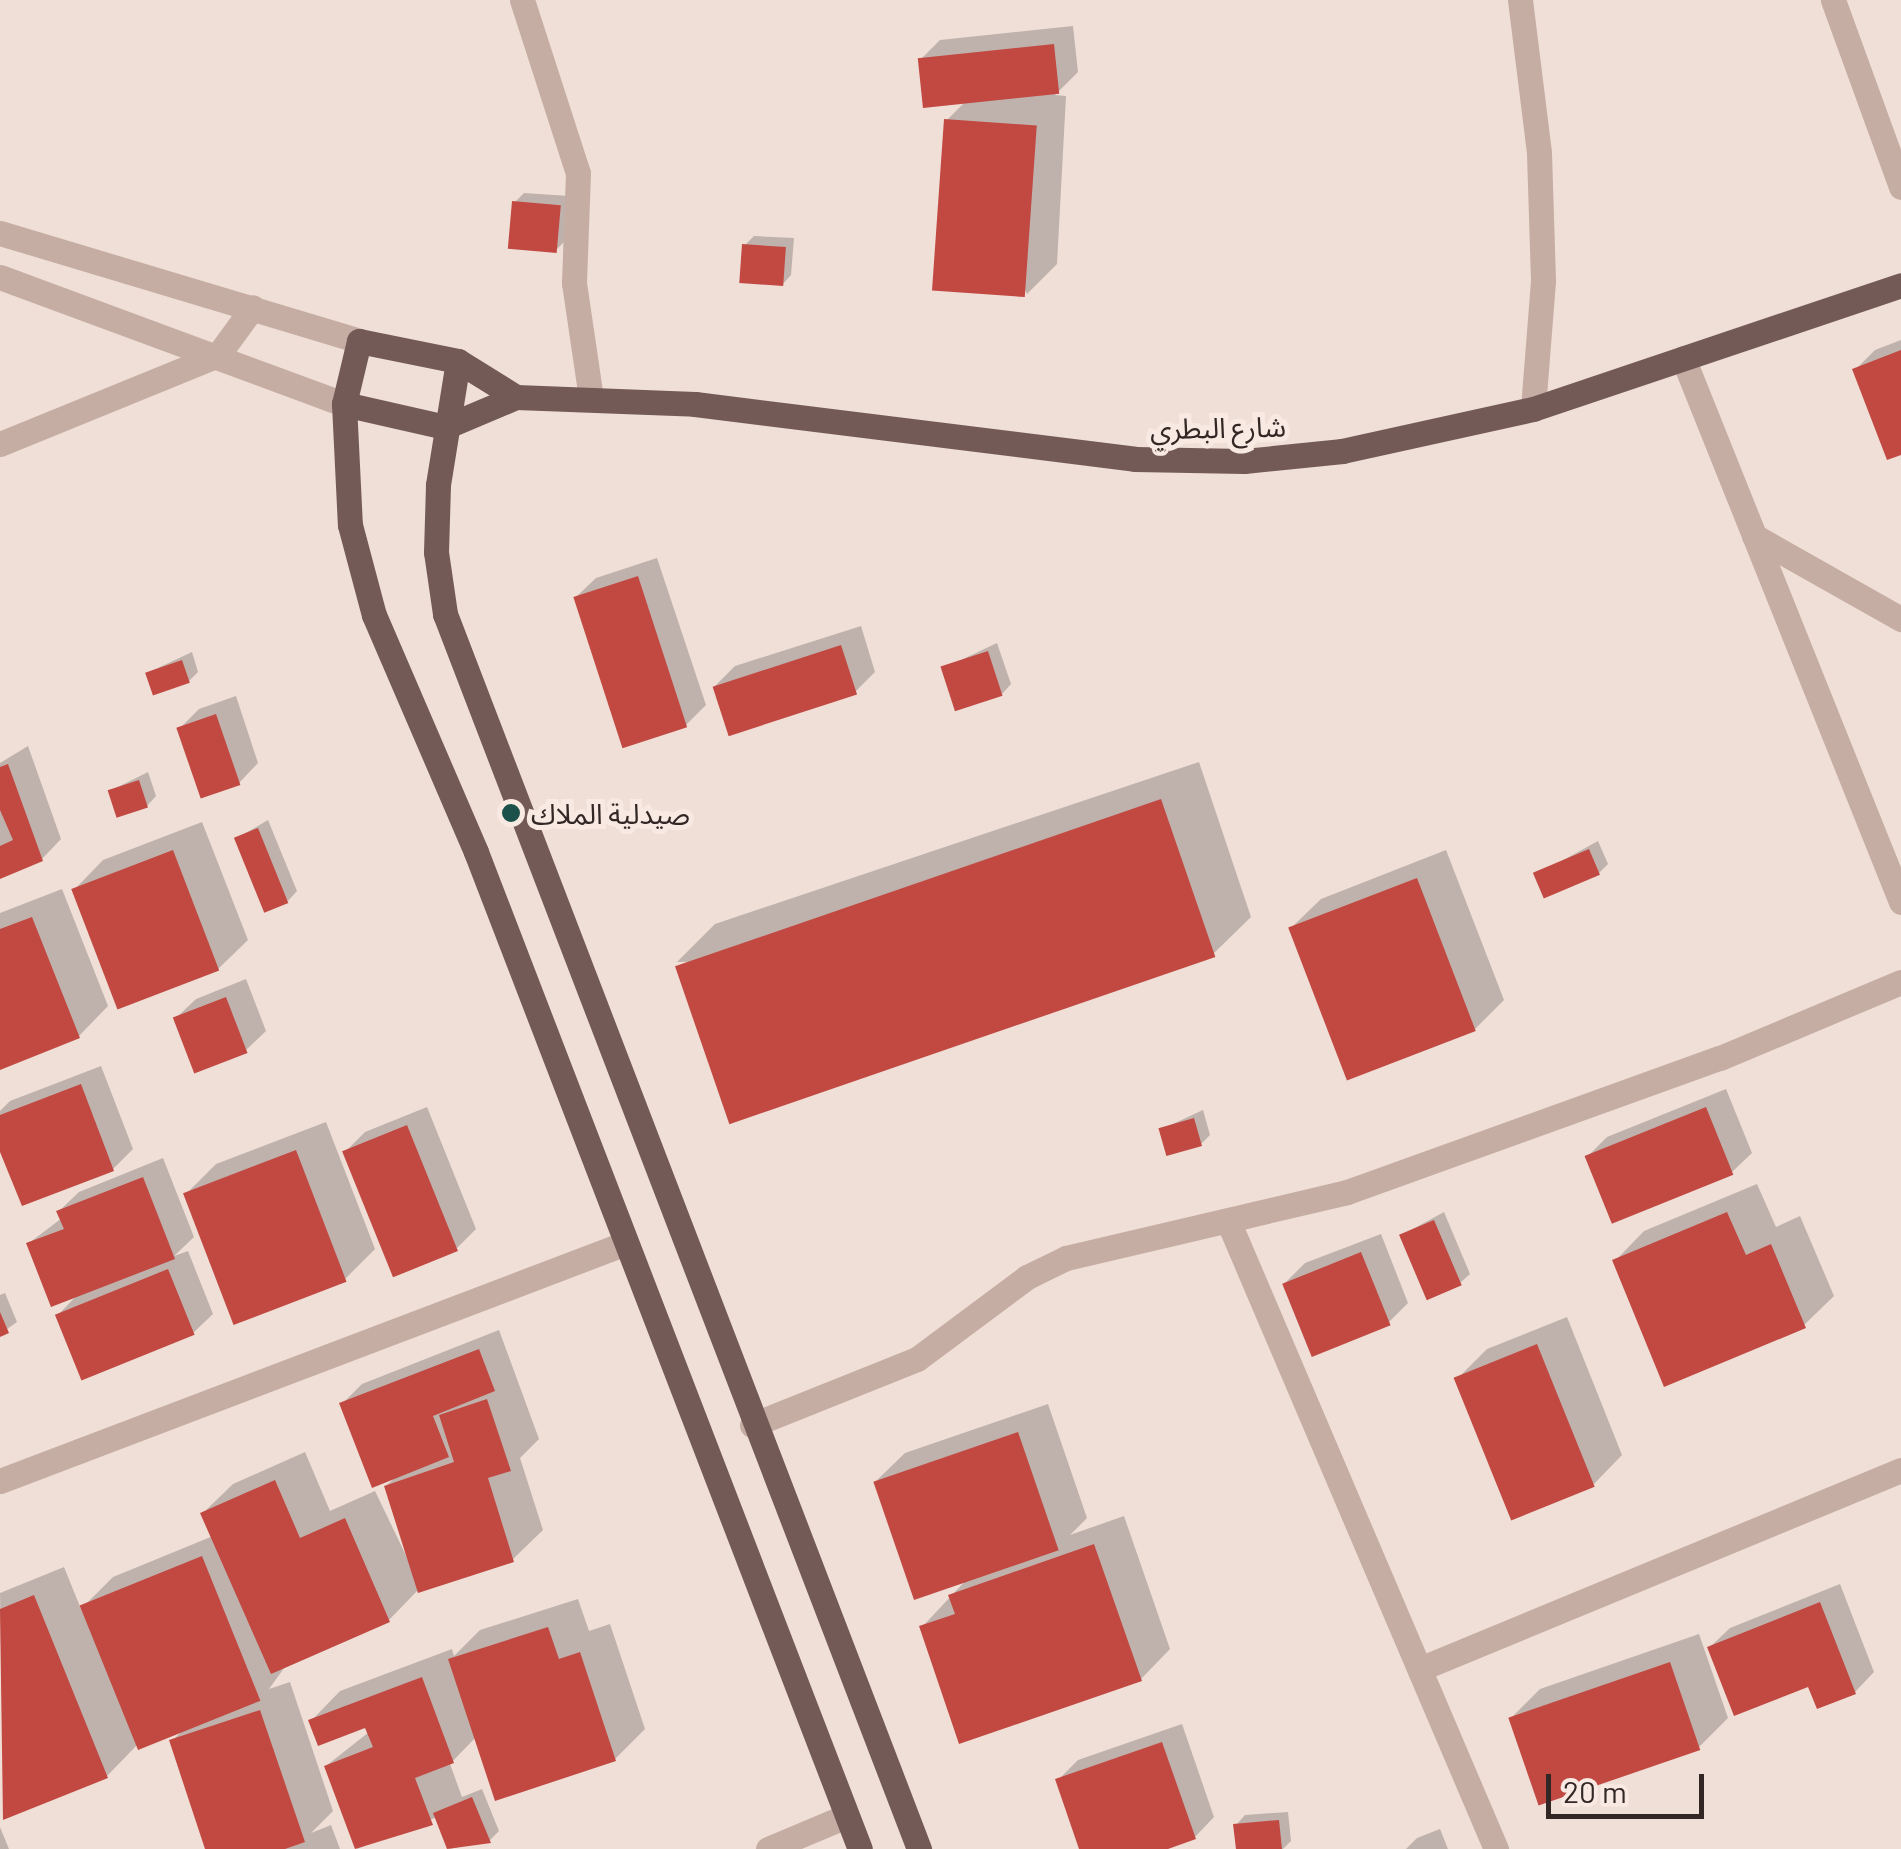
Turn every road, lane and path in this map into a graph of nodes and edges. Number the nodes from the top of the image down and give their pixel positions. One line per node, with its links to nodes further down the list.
1 (522, 0): 14 (street)
2 (1520, 0): 16 (street)
3 (1833, 0): 4 (street)
4 (1901, 187)
5 (0, 232): 8 (street)
6 (0, 277): 10 (street)
7 (1901, 285): 11 (main road, شارع البطري)
8 (253, 307): 9 (street); 10 (street)
9 (359, 341): 12 (main road); 15 (main road)
10 (218, 355): 15 (street); 18 (street)
11 (1683, 358): 16 (main road, شارع البطري); 19 (street)
12 (458, 362): 13 (main road); 17 (main road)
13 (516, 397): 14 (main road, شارع البطري); 17 (main road)
14 (592, 398): 16 (main road, شارع البطري)
15 (344, 404): 17 (main road); 24 (main road)
16 (1533, 409)
17 (446, 427): 25 (main road)
18 (0, 444)
19 (1754, 536): 20 (street); 21 (street)
20 (1901, 619)
21 (1901, 902)
22 (1901, 982): 23 (street)
23 (1229, 1222): 25 (street); 28 (street)
24 (626, 1243): 27 (street); 29 (main road)
25 (752, 1425): 32 (main road)
26 (1901, 1470): 28 (street)
27 (0, 1482)
28 (1422, 1668): 33 (street)
29 (846, 1816): 30 (street); 31 (main road)
30 (768, 1849)
31 (860, 1849)
32 (919, 1849)
33 (1496, 1849)

